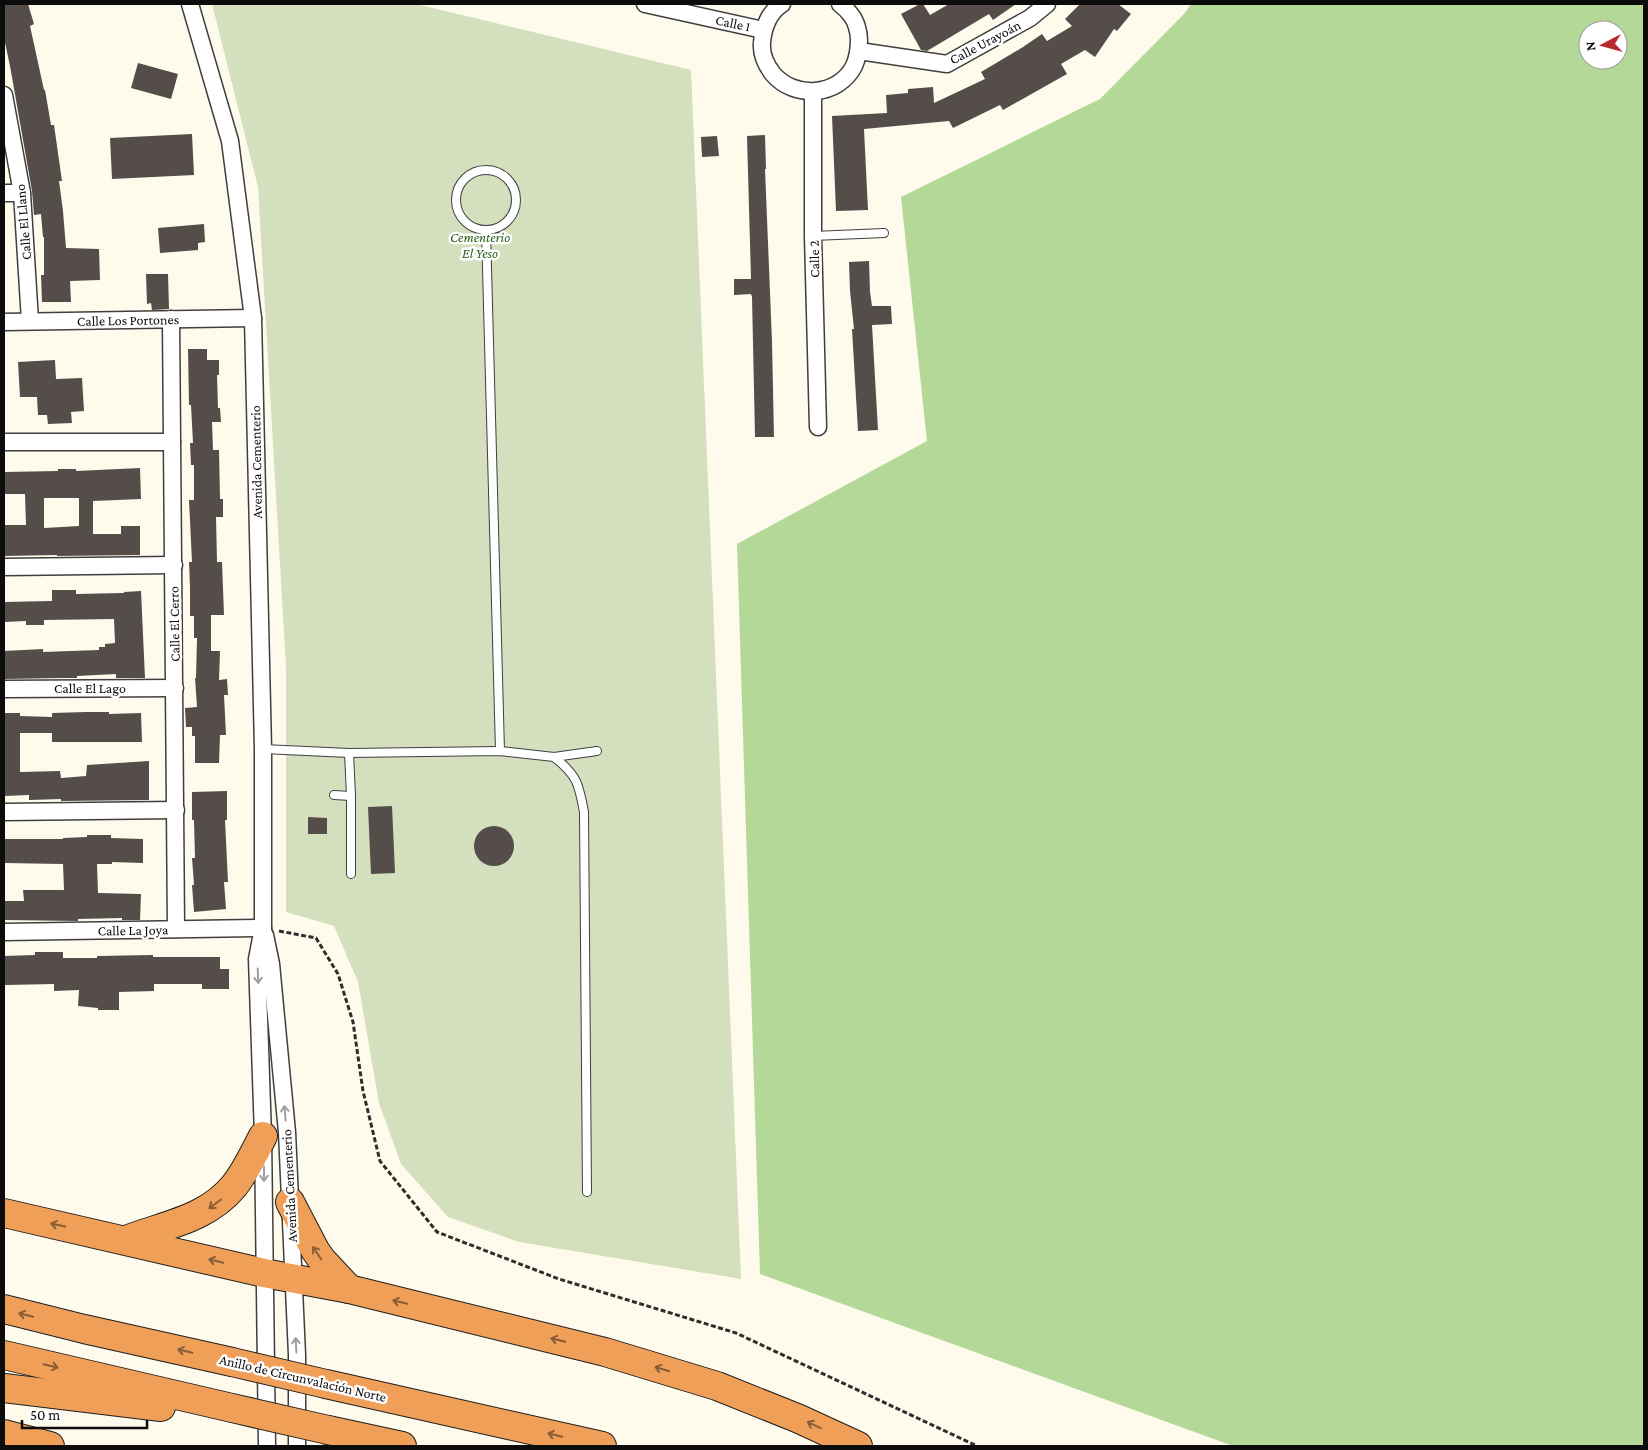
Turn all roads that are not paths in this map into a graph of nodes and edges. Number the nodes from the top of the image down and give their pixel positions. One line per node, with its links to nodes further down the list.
1 (190, 4): 15 (street, Avenida Cementerio)
2 (645, 4): 6 (street, Calle 1)
3 (782, 4): 6 (street)
4 (840, 4): 7 (street)
5 (1047, 4): 7 (street, Calle Urayoán)
6 (763, 30): 8 (street)
7 (859, 52): 8 (street)
8 (813, 92): 14 (street, Calle 2)
9 (4, 95): 11 (street, Calle El Llano)
10 (4, 193): 11 (street)
11 (22, 193): 17 (street, Calle El Llano)
12 (486, 230): 12 (lane); 27 (lane)
13 (884, 233): 14 (lane)
14 (813, 236): 19 (street, Calle 2)
15 (253, 318): 16 (street, Calle Los Portones); 26 (street, Avenida Cementerio)
16 (171, 319): 17 (street, Calle Los Portones); 21 (street, Calle El Cerro)
17 (30, 321): 18 (street, Calle Los Portones)
18 (4, 322)
19 (818, 427)
20 (4, 442): 21 (street)
21 (172, 442): 22 (street, Calle El Cerro)
22 (174, 565): 23 (street); 24 (street, Calle El Cerro)
23 (4, 567)
24 (175, 688): 25 (street, Calle El Lago); 33 (street, Calle El Cerro)
25 (4, 689)
26 (263, 749): 29 (lane); 36 (street, Avenida Cementerio)
27 (500, 751): 29 (lane); 30 (lane)
28 (597, 751): 30 (lane)
29 (349, 753): 32 (lane)
30 (554, 757): 40 (lane)
31 (334, 795): 32 (lane)
32 (351, 796): 35 (lane)
33 (176, 810): 34 (street); 37 (street, Calle El Cerro)
34 (4, 812)
35 (351, 874)
36 (263, 928): 37 (street, Calle La Joya); 39 (street, Avenida Cementerio, one-way to 39); 41 (street, Avenida Cementerio, one-way to 36)
37 (176, 929): 38 (street, Calle La Joya)
38 (4, 932)
39 (264, 1136): 43 (highway, one-way to 43); 44 (street, Avenida Cementerio, one-way to 44)
40 (587, 1192)
41 (290, 1202): 45 (street, Avenida Cementerio); 46 (highway, one-way to 41)
42 (4, 1213): 43 (highway, one-way to 42)
43 (126, 1240): 44 (highway, one-way to 43)
44 (264, 1273): 45 (highway); 53 (street, Avenida Cementerio)
45 (293, 1278): 46 (highway); 54 (street, Avenida Cementerio, one-way to 45)
46 (349, 1289): 57 (highway, one-way to 46)
47 (4, 1309): 56 (highway, Anillo de Circunvalación Norte, one-way to 47, bridge)
48 (4, 1356): 50 (highway, one-way to 50)
49 (4, 1388): 50 (highway)
50 (232, 1408): 55 (highway, bridge)
51 (4, 1434): 52 (highway)
52 (50, 1446)
53 (267, 1446)
54 (297, 1446)
55 (402, 1446)
56 (602, 1446)
57 (858, 1446)

